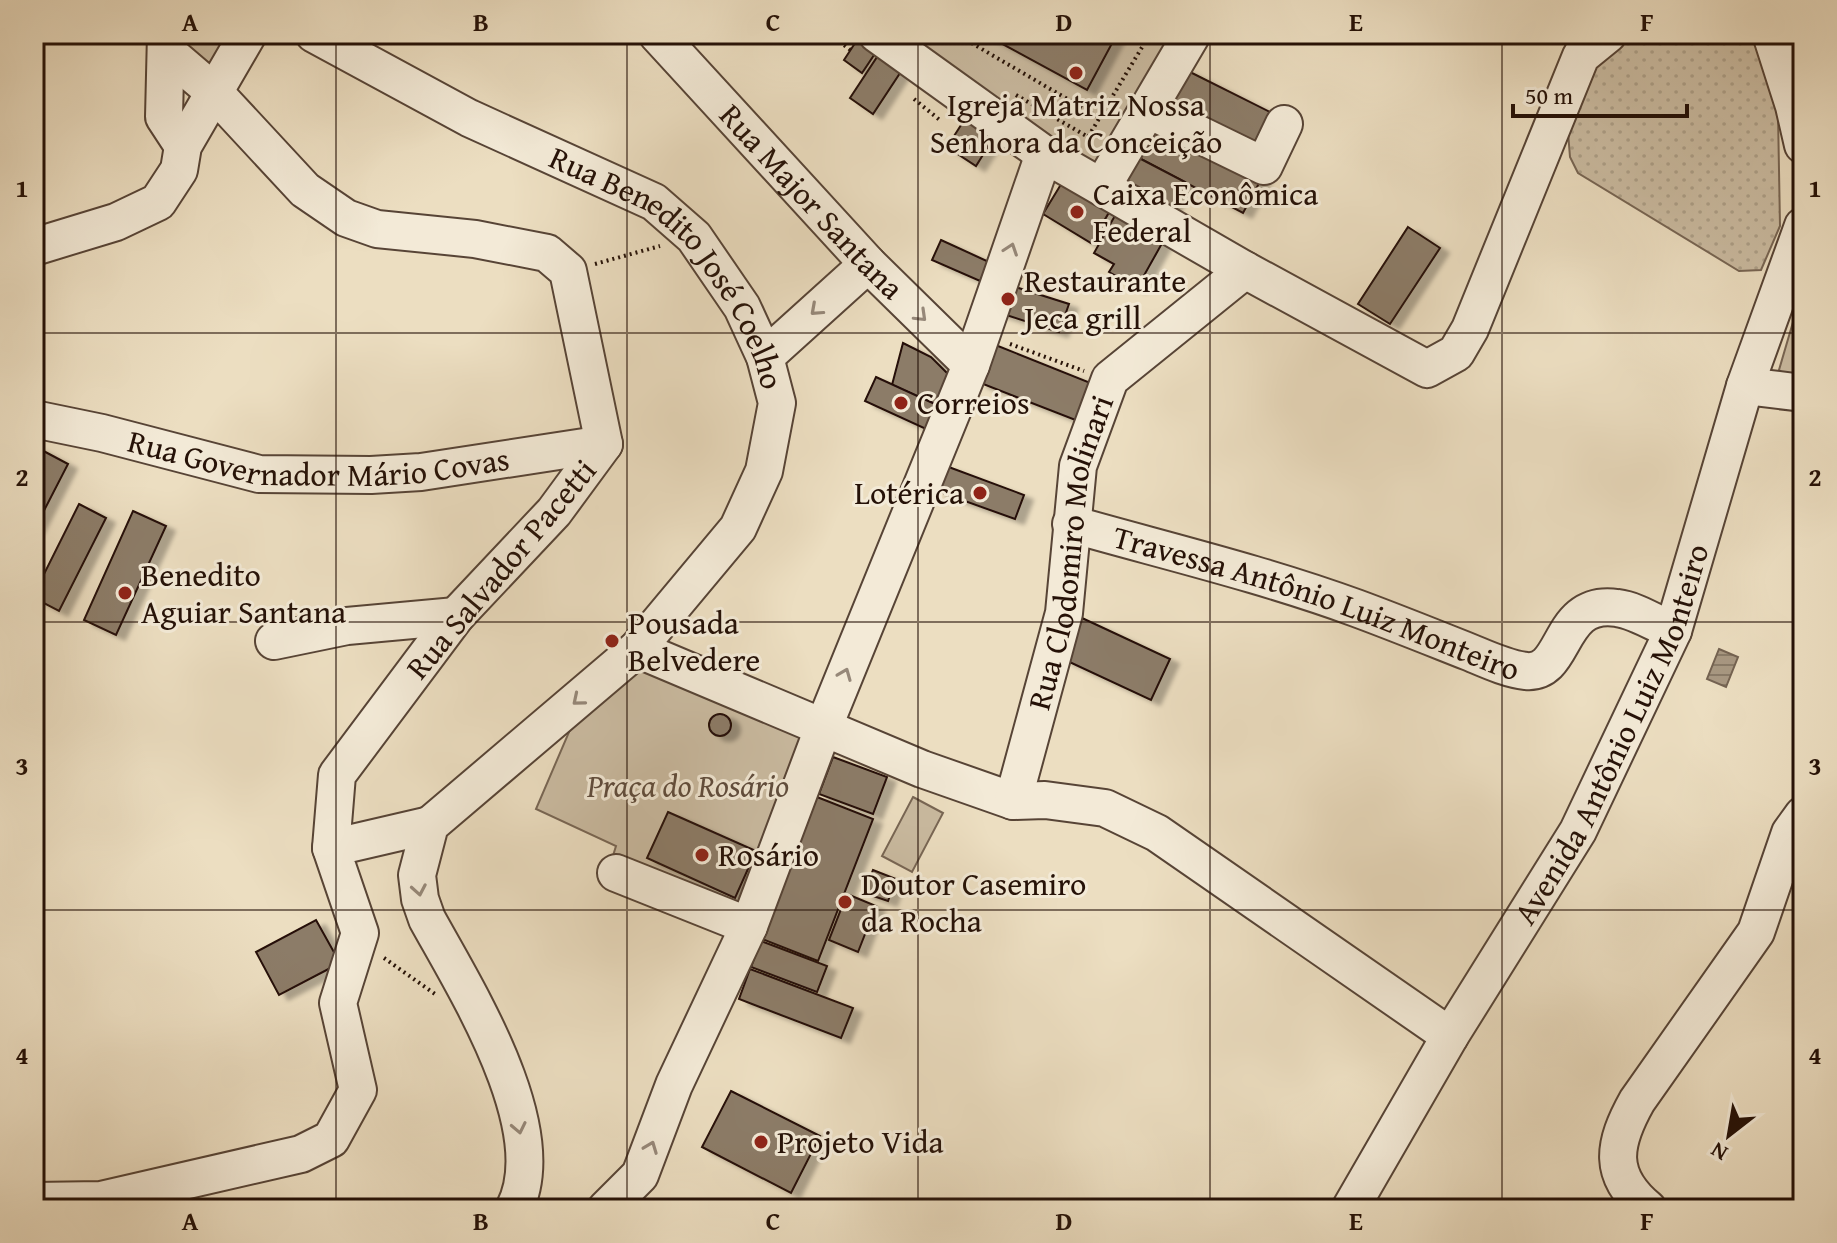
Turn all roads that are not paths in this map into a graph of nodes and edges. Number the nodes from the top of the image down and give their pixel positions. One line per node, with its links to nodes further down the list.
1 (248, 34): 9 (street)
2 (314, 34): 22 (street, Rua Benedito José Coelho)
3 (657, 34): 19 (street, Rua Major Santana)
4 (877, 34): 15 (street)
5 (1192, 34): 11 (street)
6 (1608, 34): 20 (street)
7 (1771, 34): 10 (street)
8 (166, 43): 9 (street); 14 (street)
9 (214, 92): 14 (street); 26 (street, Rua Salvador Pacetti)
10 (1799, 104): 13 (street)
11 (1149, 110): 12 (street); 16 (street)
12 (1284, 124)
13 (1803, 145)
14 (183, 146): 18 (street)
15 (1044, 154): 16 (street); 21 (street, one-way to 15)
16 (1102, 187): 20 (street)
17 (1803, 226): 23 (street, Avenida Antônio Luiz Monteiro)
18 (34, 247)
19 (868, 264): 21 (street, Rua Major Santana, one-way to 21); 22 (street, one-way to 22)
20 (1245, 270): 27 (street, Rua Clodomiro Molinari)
21 (976, 349): 32 (street, one-way to 21)
22 (765, 357): 31 (street, Rua Benedito José Coelho)
23 (1745, 386): 24 (street); 29 (street, Avenida Antônio Luiz Monteiro)
24 (1803, 393)
25 (34, 419): 26 (street, Rua Governador Mário Covas)
26 (604, 444): 28 (street, Rua Salvador Pacetti)
27 (1071, 524): 29 (street, Travessa Antônio Luiz Monteiro); 33 (street, Rua Clodomiro Molinari)
28 (456, 616): 30 (street); 36 (street, Rua Salvador Pacetti)
29 (1673, 631): 39 (street, Avenida Antônio Luiz Monteiro)
30 (274, 641)
31 (637, 649): 32 (street); 35 (street, Rua Benedito José Coelho, one-way to 35)
32 (824, 726): 33 (street); 38 (street)
33 (1013, 801): 39 (street)
34 (1803, 815): 44 (street)
35 (430, 825): 36 (street); 41 (street, one-way to 41)
36 (331, 848): 40 (street)
37 (616, 873): 38 (street)
38 (749, 926): 42 (street, one-way to 38)
39 (1450, 1036): 43 (street, Avenida Antônio Luiz Monteiro)
40 (34, 1201)
41 (514, 1209)
42 (606, 1209)
43 (1350, 1209)
44 (1648, 1209)

